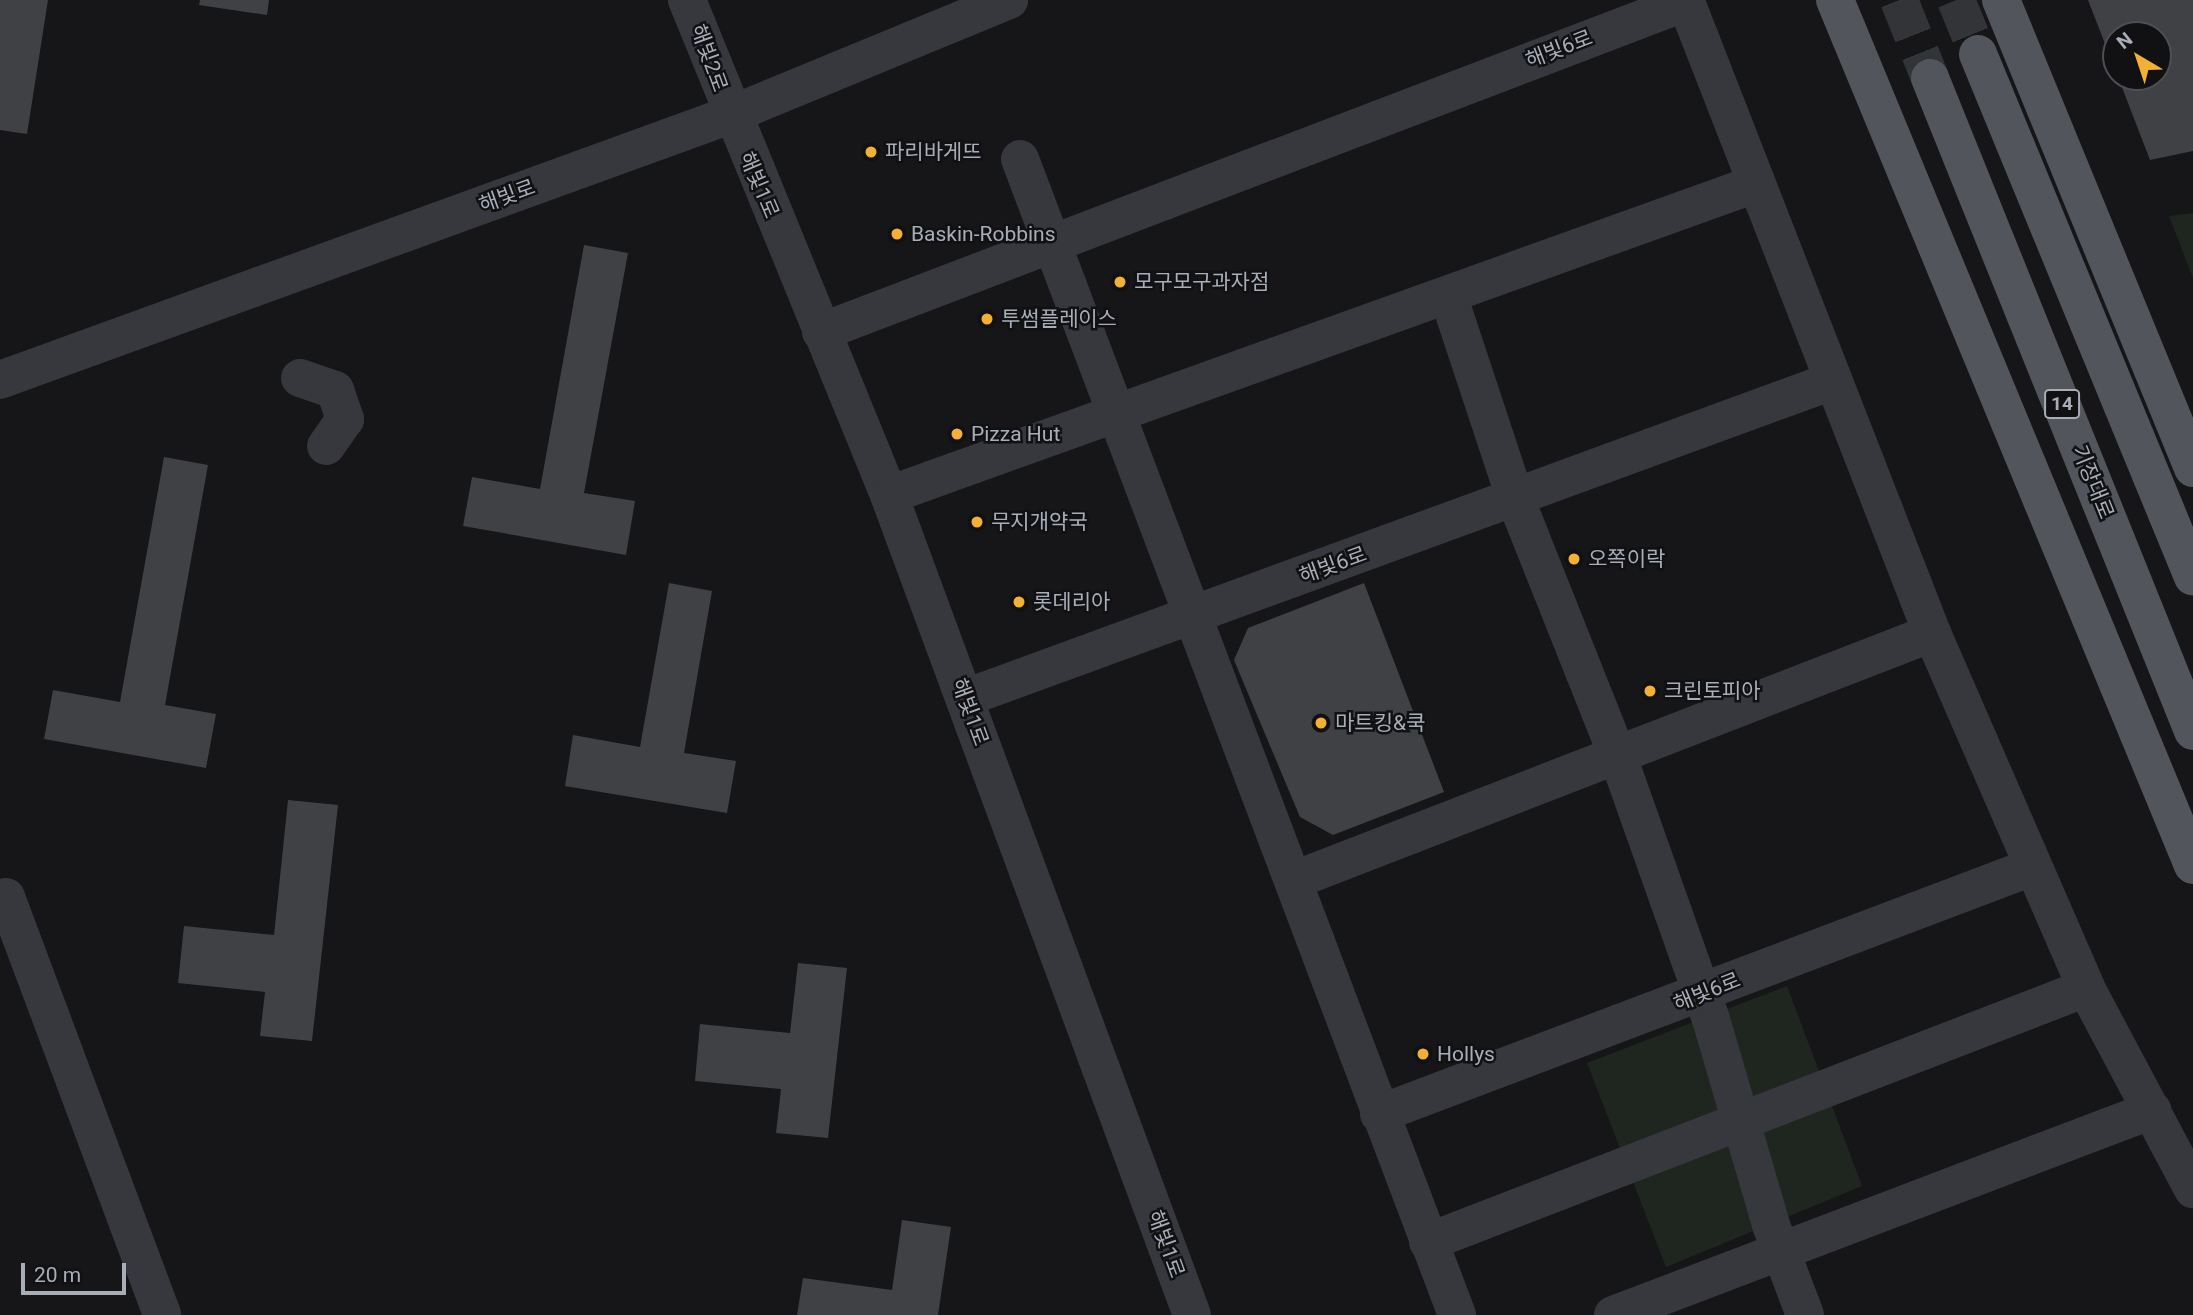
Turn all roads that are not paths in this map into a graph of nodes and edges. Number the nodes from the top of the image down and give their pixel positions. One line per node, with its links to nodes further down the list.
1 (687, 0): 7 (street, 해빛2로)
2 (1009, 0): 7 (street, 해빛로)
3 (1835, 0): 27 (main road)
4 (2001, 0): 18 (main road)
5 (1978, 54): 21 (main road, 14)
6 (1930, 78): 25 (main road, 기장대로 / 14)
7 (730, 116): 12 (street, 해빛1로); 14 (street, 해빛로)
8 (1020, 159): 10 (street)
9 (1755, 184): 10 (street, 해빛6로); 11 (street); 15 (street, 해빛6로)
10 (1052, 240): 12 (street, 해빛6로); 16 (street)
11 (1449, 298): 16 (street); 20 (street)
12 (821, 332): 19 (street, 해빛1로)
13 (300, 378): 17 (street)
14 (0, 380)
15 (1832, 381): 20 (street, 해빛6로); 23 (street, 해빛6로)
16 (1116, 413): 19 (street); 22 (street)
17 (326, 446)
18 (2193, 468)
19 (889, 495): 24 (street, 해빛1로)
20 (1515, 498): 22 (street, 해빛6로); 26 (street)
21 (2193, 577)
22 (1189, 619): 24 (street, 해빛6로); 29 (street)
23 (1933, 633): 26 (street); 28 (street, 해빛6로)
24 (965, 698): 39 (street, 해빛1로)
25 (2193, 731)
26 (1617, 754): 29 (street); 32 (street)
27 (2193, 865)
28 (2032, 867): 31 (street, 해빛6로); 32 (street, 해빛6로)
29 (1297, 879): 34 (street)
30 (6, 897): 38 (street)
31 (2086, 988): 33 (street, 해빛6로); 36 (street)
32 (1702, 995): 34 (street, 해빛6로); 37 (street)
33 (2152, 1110): 35 (street, 해빛6로); 37 (street)
34 (1380, 1114): 36 (street)
35 (2193, 1189)
36 (1427, 1242): 40 (street)
37 (1781, 1250): 41 (street); 42 (street)
38 (162, 1315)
39 (1192, 1315)
40 (1457, 1315)
41 (1613, 1315)
42 (1805, 1315)

